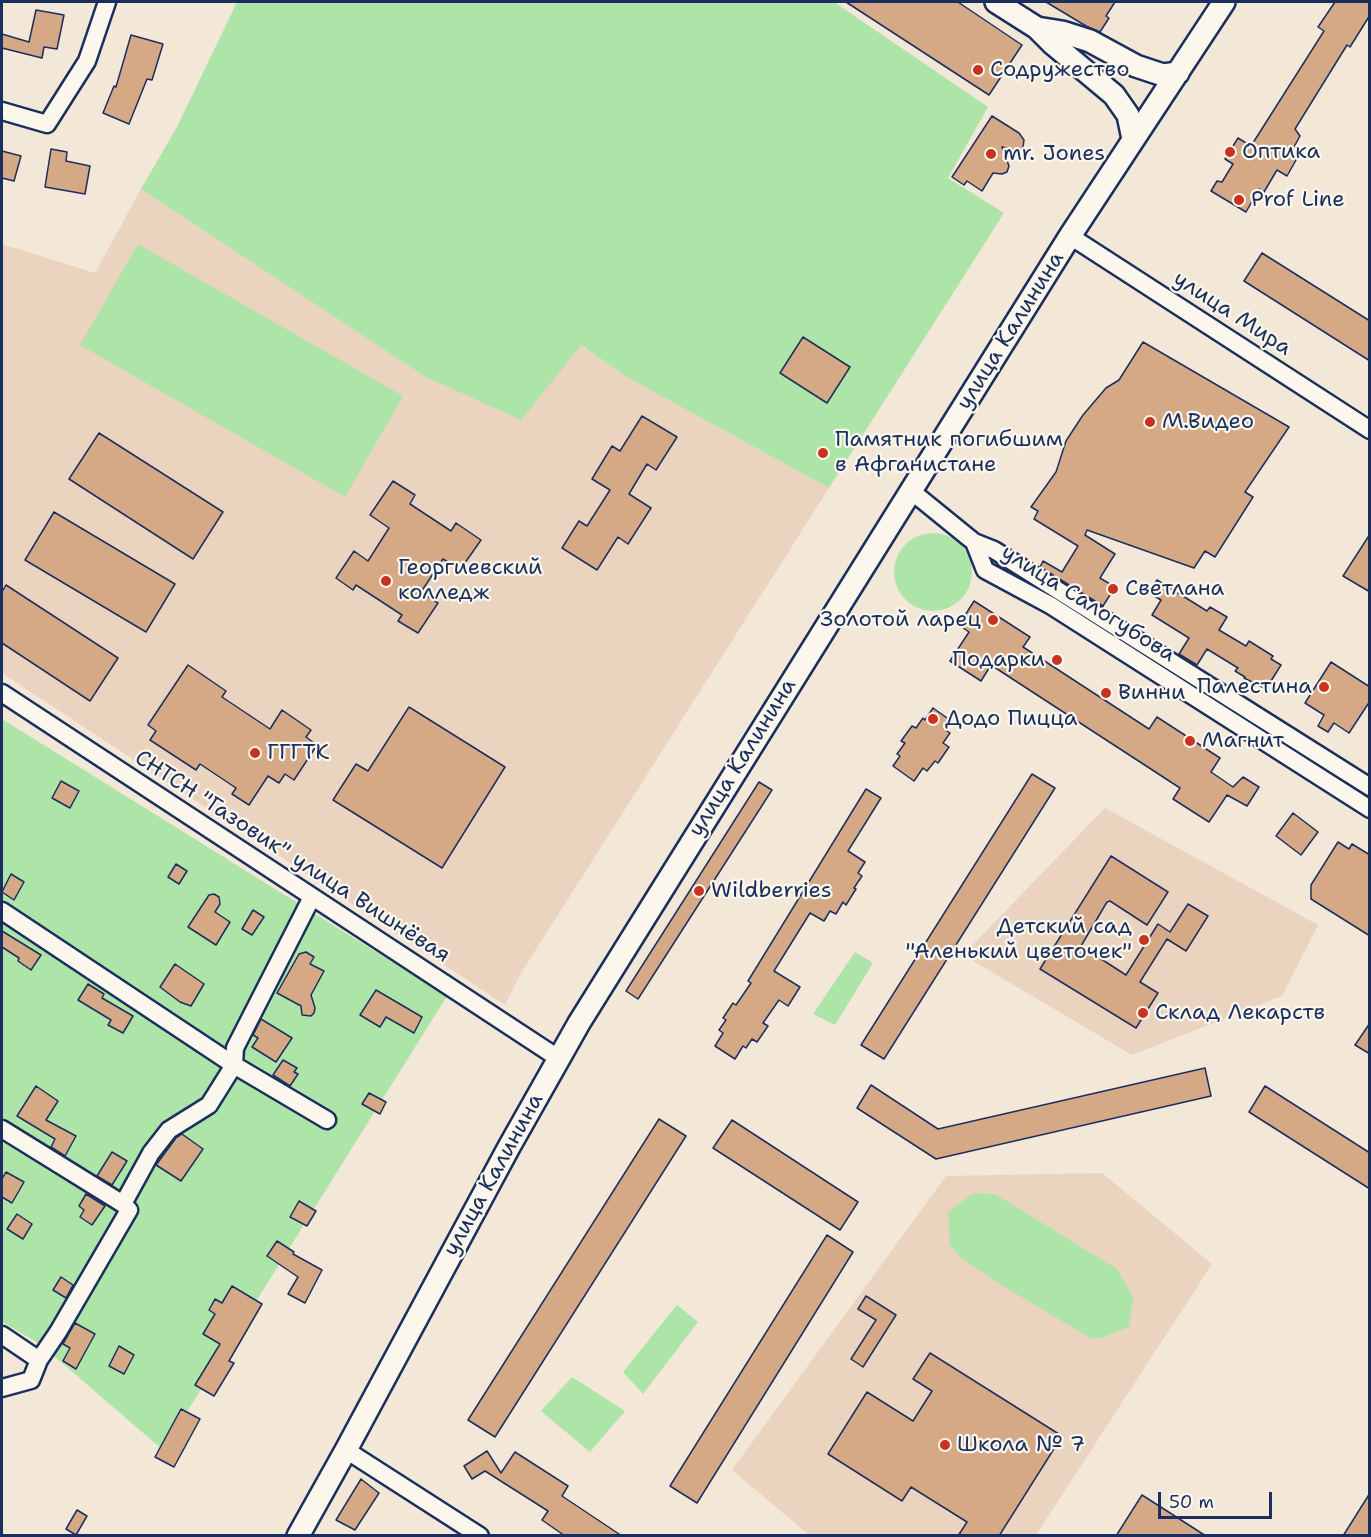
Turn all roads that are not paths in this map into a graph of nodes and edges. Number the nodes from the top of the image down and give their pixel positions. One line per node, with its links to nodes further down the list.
1 (107, 2): 6 (street)
2 (996, 2): 4 (main road)
3 (1224, 2): 5 (main road, улица Калинина)
4 (1037, 28): 5 (main road); 7 (main road)
5 (1178, 73): 7 (main road, улица Калинина)
6 (2, 111)
7 (1133, 139): 8 (main road, улица Калинина)
8 (1070, 236): 9 (street, улица Мира); 10 (main road, улица Калинина)
9 (1370, 430)
10 (910, 490): 11 (street); 17 (main road, улица Калинина)
11 (974, 542): 13 (street, улица Салогубова); 14 (street, улица Салогубова)
12 (2, 693): 15 (street, СНТСН "Газовик" улица Вишнёвая)
13 (1370, 787)
14 (1370, 809)
15 (312, 897): 17 (street, СНТСН "Газовик" улица Вишнёвая); 18 (street)
16 (2, 911): 18 (street)
17 (558, 1058): 25 (main road, улица Калинина)
18 (234, 1065): 19 (street); 21 (street)
19 (327, 1120)
20 (2, 1129): 21 (street)
21 (123, 1204): 23 (street)
22 (2, 1335): 23 (street)
23 (39, 1360): 24 (street)
24 (2, 1388)
25 (346, 1450): 26 (main road, улица Калинина); 27 (street)
26 (298, 1536)
27 (480, 1536)

